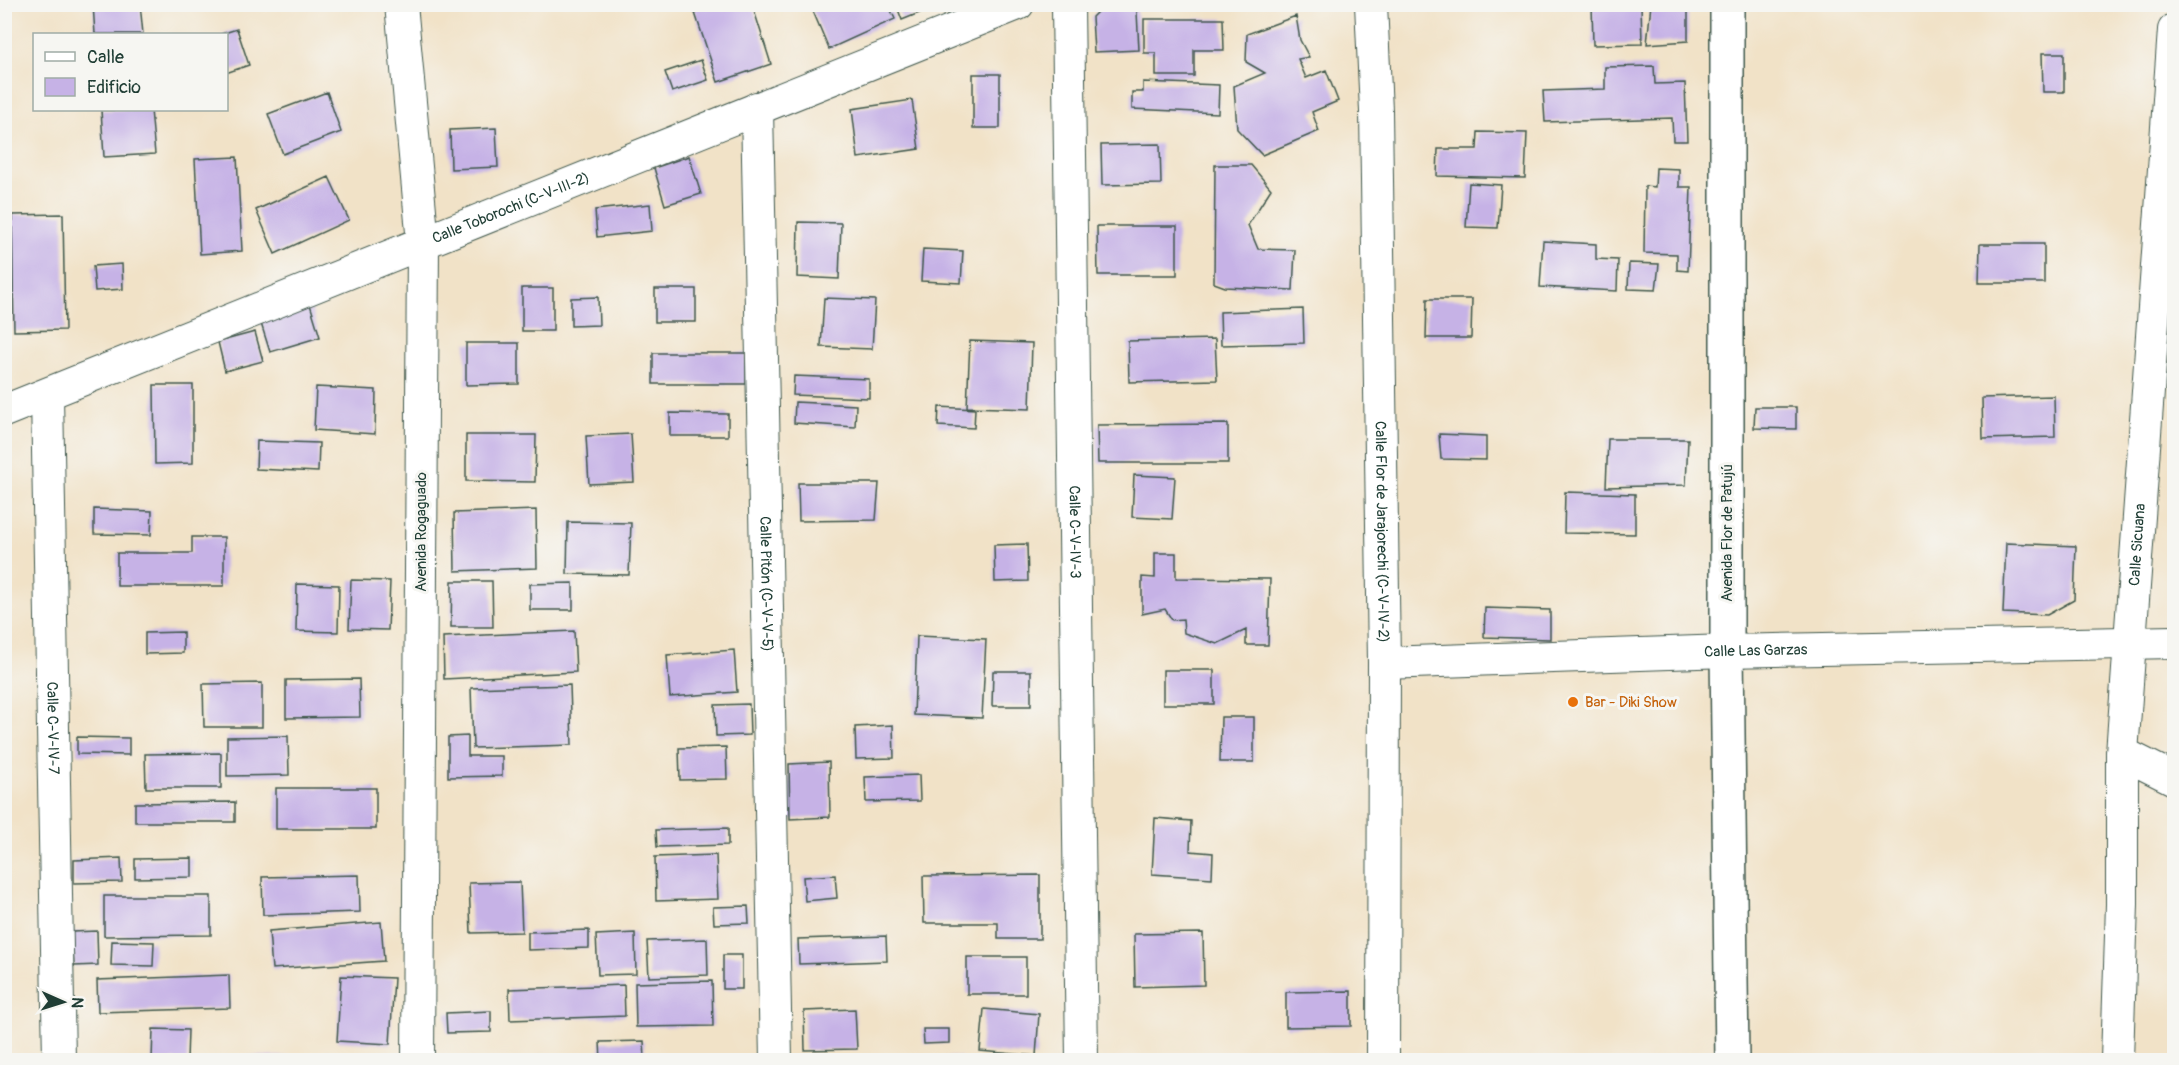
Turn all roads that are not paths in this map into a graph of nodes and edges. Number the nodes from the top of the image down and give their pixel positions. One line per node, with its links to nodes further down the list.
1 (401, 4): 8 (street, Avenida Rogaguado)
2 (1018, 4): 7 (street, Calle Toborochi (C-V-III-2))
3 (1068, 4): 20 (street, Calle C-V-IV-3)
4 (1371, 4): 14 (street, Calle Flor de Jarajorechi (C-V-IV-2))
5 (1728, 4): 13 (main road, Avenida Flor de Patujú)
6 (2175, 30): 12 (street, Calle Sicuana)
7 (757, 108): 8 (street, Calle Toborochi (C-V-III-2)); 19 (street, Calle Pitón (C-V-V-5))
8 (423, 243): 9 (street, Calle Toborochi (C-V-III-2)); 18 (street, Avenida Rogaguado)
9 (47, 395): 10 (street, Calle Toborochi (C-V-III-2)); 17 (street, Calle C-V-IV-7)
10 (4, 411)
11 (2175, 642): 12 (street, Calle Las Garzas)
12 (2129, 643): 13 (street, Calle Las Garzas); 15 (street, Calle Sicuana)
13 (1727, 651): 14 (street, Calle Las Garzas); 22 (main road, Avenida Flor de Patujú)
14 (1384, 663): 21 (street, Calle Flor de Jarajorechi (C-V-IV-2))
15 (2122, 753): 16 (street); 23 (street, Calle Sicuana)
16 (2175, 779)
17 (59, 1060)
18 (418, 1060)
19 (776, 1060)
20 (1082, 1060)
21 (1383, 1060)
22 (1731, 1060)
23 (2117, 1060)

